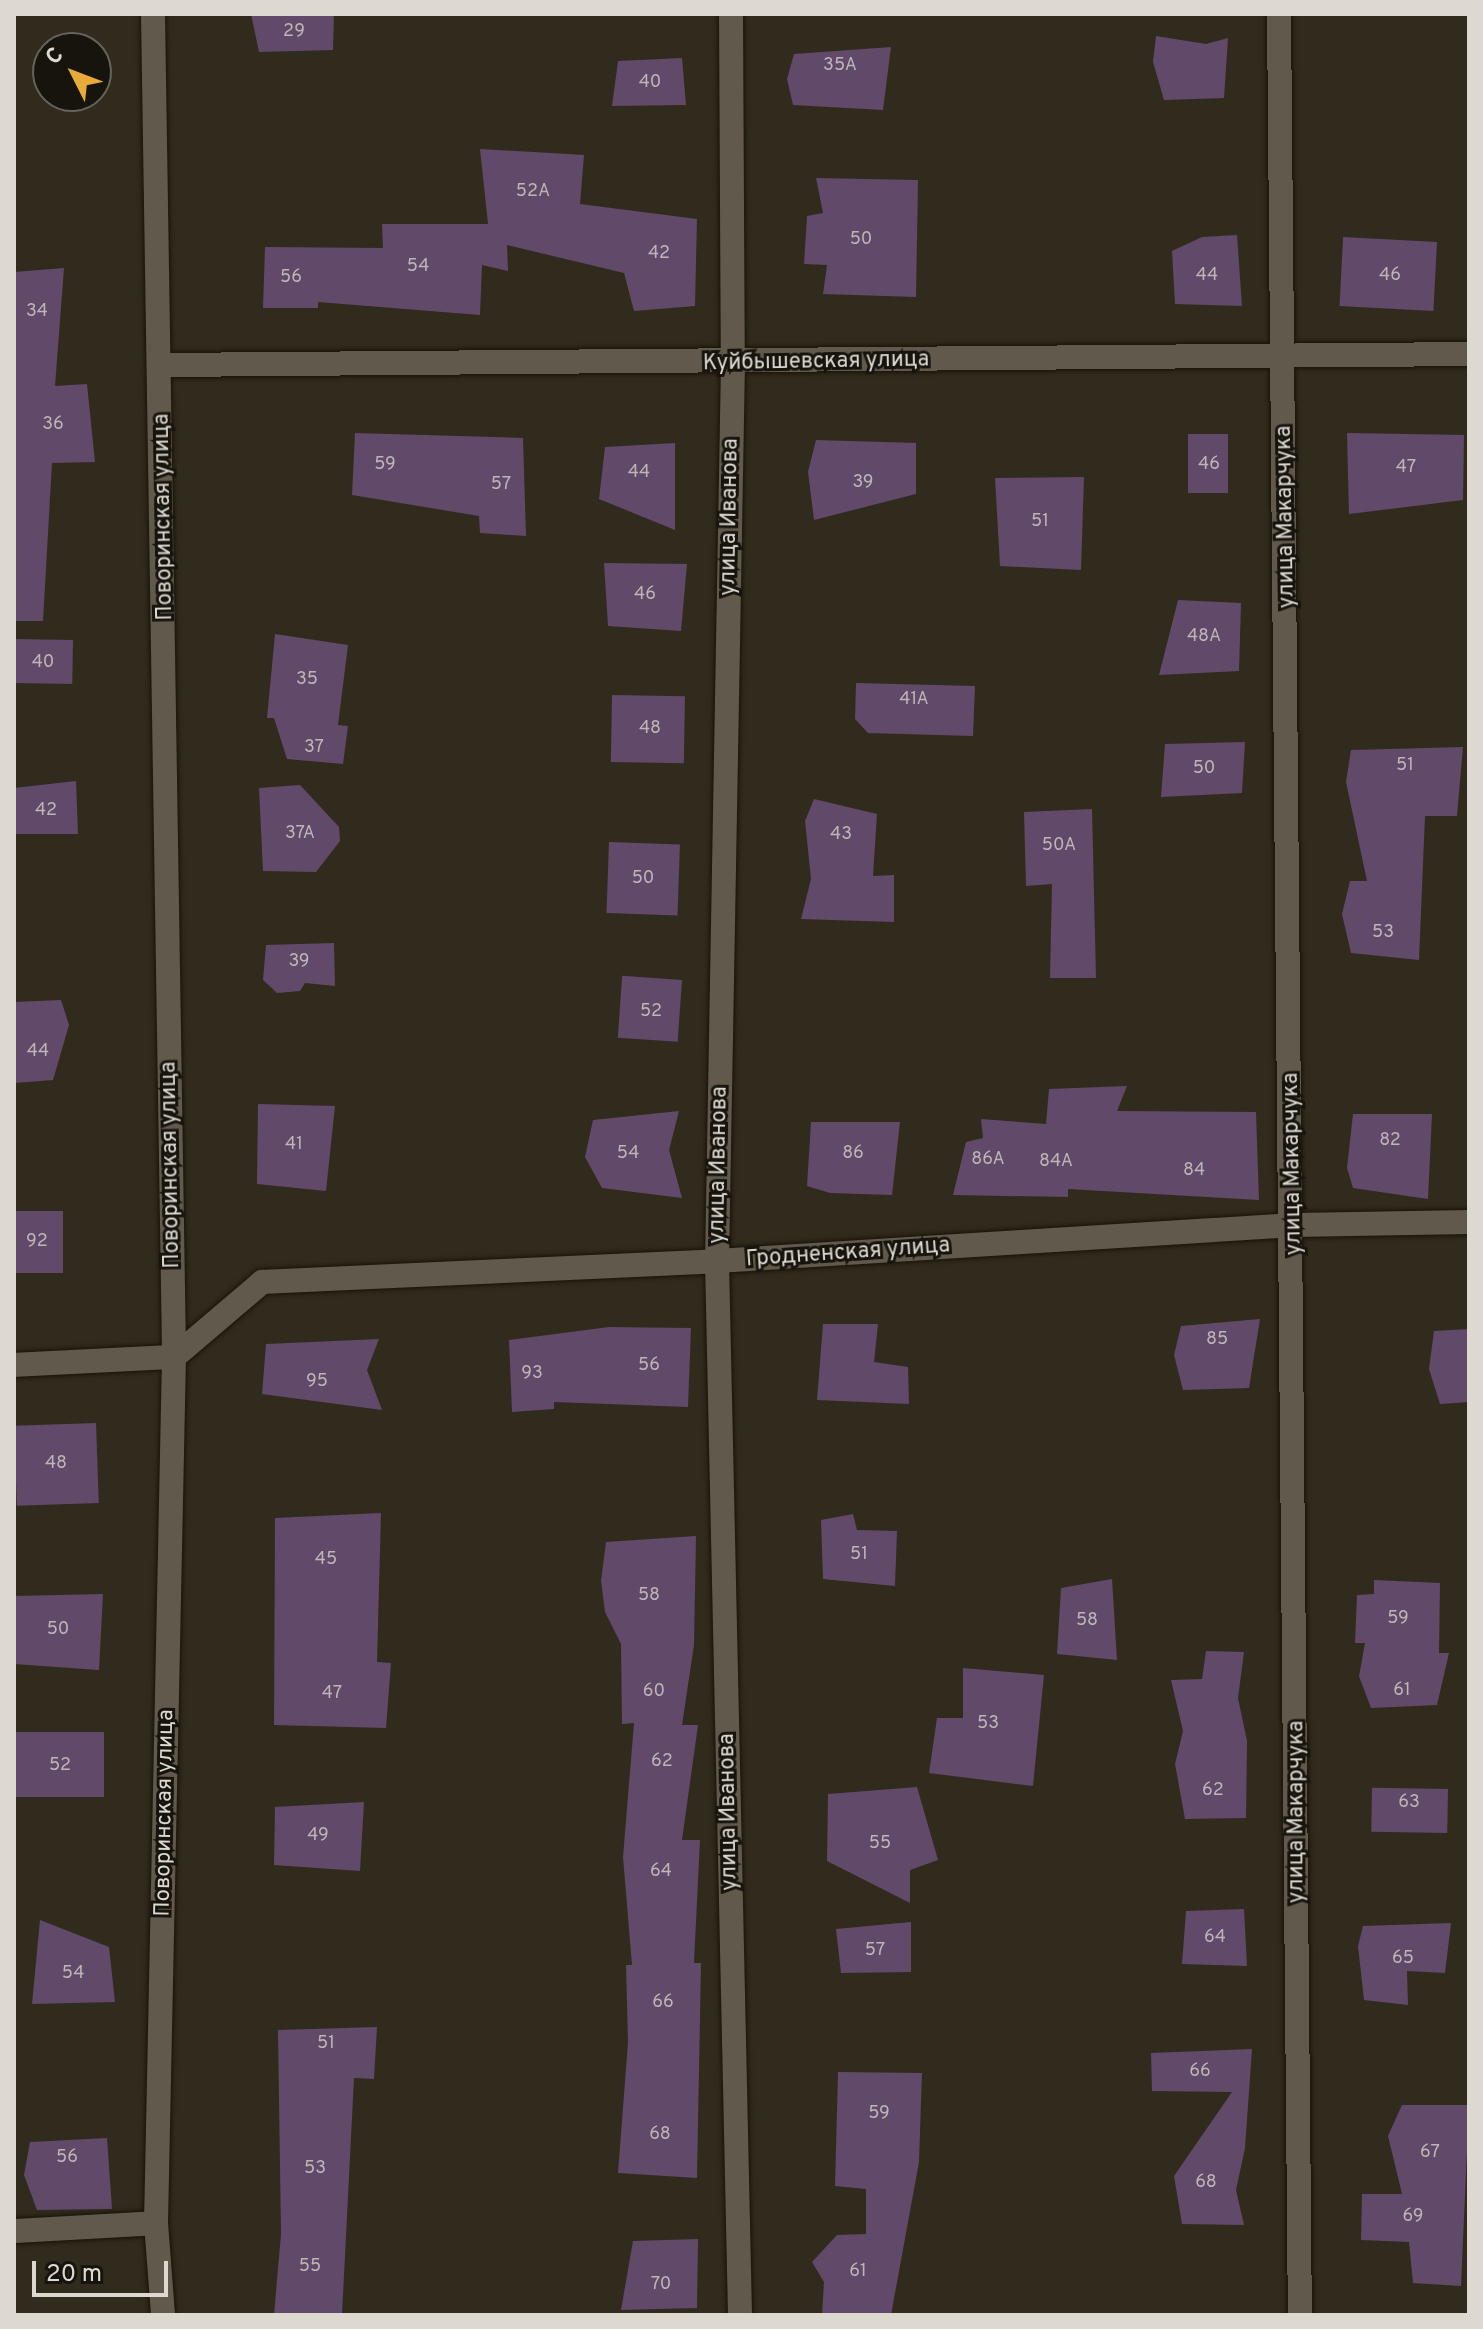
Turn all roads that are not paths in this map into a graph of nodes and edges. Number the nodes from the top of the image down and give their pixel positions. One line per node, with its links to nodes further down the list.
1 (153, 14): 7 (street, Поворинская улица)
2 (731, 14): 6 (street, улица Иванова)
3 (1279, 14): 4 (street, улица Макарчука)
4 (1284, 354): 5 (street, Куйбышевская улица); 6 (street, Куйбышевская улица); 9 (street, улица Макарчука)
5 (1469, 354)
6 (733, 363): 7 (street, Куйбышевская улица); 10 (street, улица Иванова)
7 (162, 365): 11 (street, Поворинская улица)
8 (1469, 1222): 9 (street, Гродненская улица)
9 (1294, 1225): 10 (street, Гродненская улица); 17 (street, улица Макарчука)
10 (717, 1261): 11 (street, Гродненская улица); 16 (street, улица Иванова)
11 (174, 1357): 12 (street); 13 (street, Поворинская улица)
12 (14, 1365)
13 (156, 2223): 14 (street); 15 (street, Поворинская улица)
14 (14, 2231)
15 (163, 2315)
16 (740, 2315)
17 (1300, 2315)

